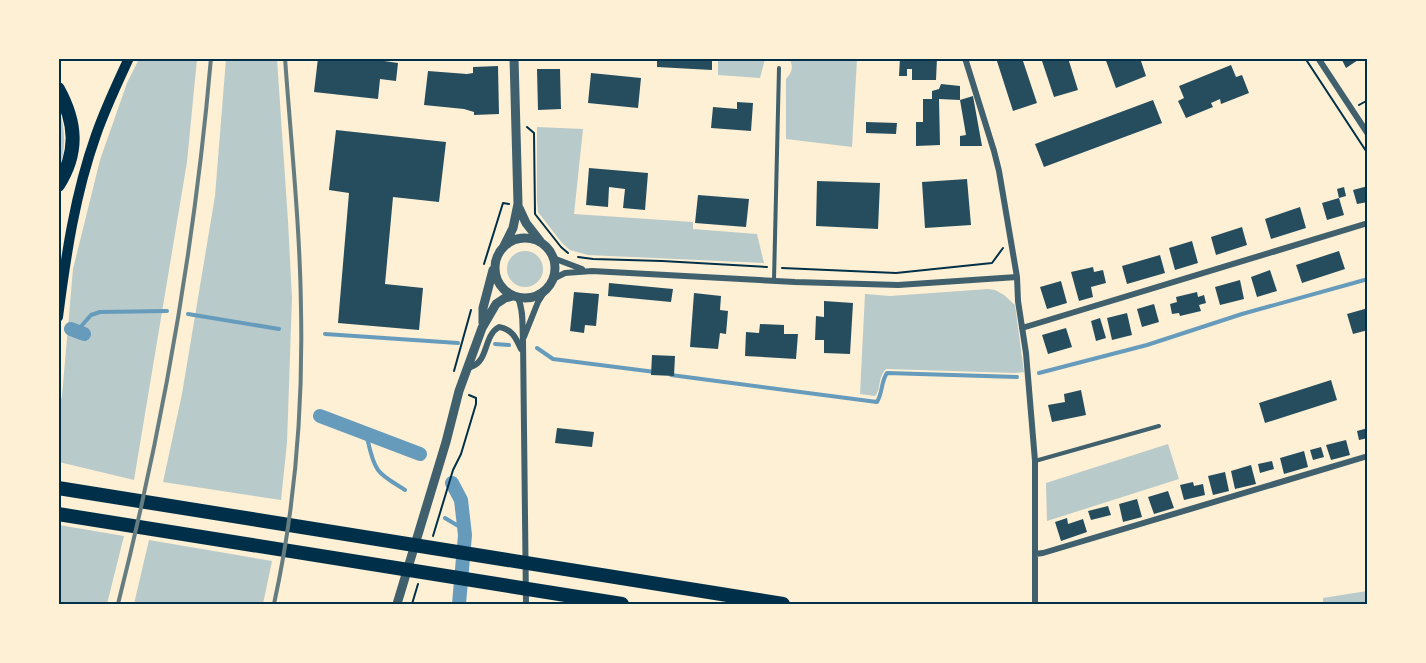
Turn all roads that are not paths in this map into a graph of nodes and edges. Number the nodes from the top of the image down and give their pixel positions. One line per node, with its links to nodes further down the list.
1 (129, 58): 21 (main road)
2 (514, 58): 9 (street)
3 (965, 58): 16 (street)
4 (1318, 58): 7 (street)
5 (779, 68): 18 (lane)
6 (58, 89): 8 (highway)
7 (1368, 134)
8 (58, 185)
9 (518, 204): 11 (street); 12 (street)
10 (1368, 224): 23 (street)
11 (541, 243): 12 (street); 13 (street)
12 (504, 246): 14 (street)
13 (553, 258): 15 (street); 17 (street)
14 (495, 264): 20 (street); 22 (street)
15 (592, 271): 17 (street); 18 (street)
16 (1017, 277): 18 (street); 23 (street)
17 (553, 279): 19 (street)
18 (774, 280)
19 (545, 291): 20 (street); 24 (street)
20 (516, 297): 22 (street); 24 (street)
21 (58, 317)
22 (482, 328): 26 (street)
23 (1022, 328): 31 (street)
24 (523, 340): 25 (street)
25 (523, 352): 27 (street); 36 (street)
26 (473, 355): 27 (street); 29 (street)
27 (471, 367): 29 (street)
28 (1158, 426): 31 (lane)
29 (446, 442): 35 (street)
30 (1368, 456): 34 (street)
31 (1035, 461): 34 (street)
32 (58, 488): 38 (highway)
33 (58, 514): 37 (highway)
34 (1035, 554): 39 (street)
35 (397, 604)
36 (526, 604)
37 (622, 604)
38 (783, 604)
39 (1035, 604)

